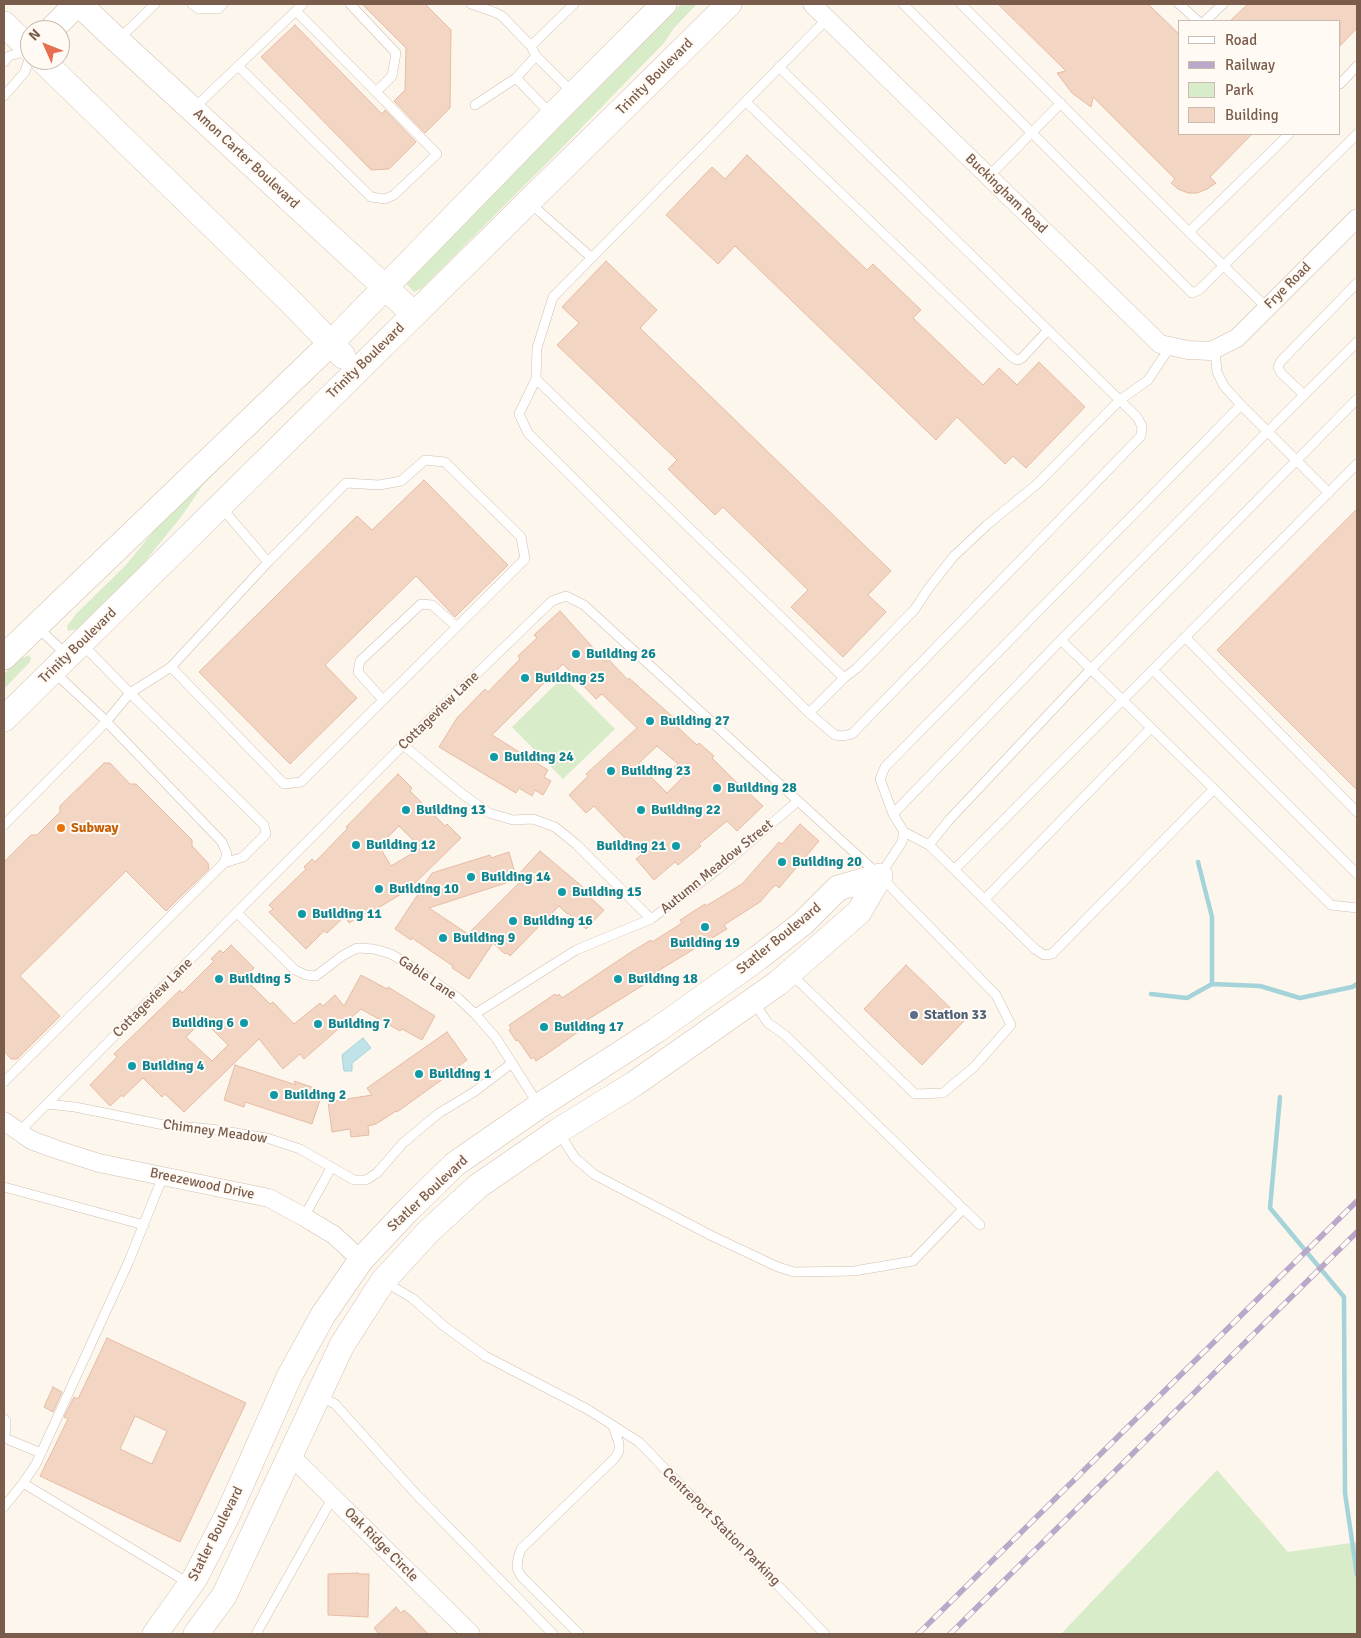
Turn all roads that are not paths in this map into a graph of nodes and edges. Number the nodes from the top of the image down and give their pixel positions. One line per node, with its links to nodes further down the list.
1 (78, 4): 18 (street); 23 (street, Amon Carter Boulevard)
2 (155, 4): 23 (lane)
3 (192, 4): 4 (lane)
4 (223, 4)
5 (303, 4): 16 (lane)
6 (350, 4): 35 (lane)
7 (471, 4): 24 (lane)
8 (574, 4): 24 (lane)
9 (664, 4): 36 (street)
10 (729, 4): 47 (street, Trinity Boulevard)
11 (812, 4): 17 (street, Buckingham Road)
12 (903, 4): 43 (lane)
13 (961, 4): 39 (lane)
14 (1179, 4): 19 (lane)
15 (1223, 4): 20 (lane)
16 (296, 11): 28 (lane); 35 (lane)
17 (827, 19): 30 (lane); 46 (street, Buckingham Road)
18 (62, 20)
19 (1197, 20)
20 (1206, 20)
21 (4, 24): 22 (street)
22 (20, 40)
23 (117, 40): 41 (street, Amon Carter Boulevard)
24 (531, 46): 26 (lane)
25 (20, 53): 27 (lane)
26 (536, 56): 33 (lane); 36 (lane)
27 (4, 62)
28 (238, 66): 35 (lane); 41 (lane)
29 (1357, 66): 34 (lane)
30 (779, 67): 38 (lane); 56 (lane)
31 (26, 70): 37 (lane)
32 (52, 70): 58 (street)
33 (516, 78): 40 (lane); 42 (lane)
34 (1341, 83)
35 (376, 92)
36 (574, 94): 42 (street)
37 (4, 96)
38 (746, 102): 50 (lane); 56 (lane)
39 (1061, 103): 43 (lane); 49 (lane)
40 (475, 105)
41 (193, 110): 53 (street, Amon Carter Boulevard)
42 (552, 116): 53 (street)
43 (1031, 133): 46 (lane); 51 (lane)
44 (1357, 134): 51 (lane)
45 (1288, 135): 49 (lane)
46 (988, 177): 59 (street, Buckingham Road)
47 (528, 202): 50 (lane); 55 (street, Trinity Boulevard)
48 (1357, 218): 54 (street, Frye Road)
49 (1189, 232): 51 (lane)
50 (592, 258): 62 (lane)
51 (1223, 266): 54 (lane)
52 (1357, 283): 63 (lane)
53 (385, 288): 55 (street, Amon Carter Boulevard); 58 (street)
54 (1266, 308): 60 (street, Frye Road)
55 (414, 314): 61 (street, Trinity Boulevard)
56 (1048, 330): 65 (lane)
57 (1357, 342): 63 (lane)
58 (331, 343): 61 (street); 73 (street)
59 (1170, 347): 60 (street, Buckingham Road); 65 (lane)
60 (1215, 348): 66 (lane)
61 (357, 370): 71 (street, Trinity Boulevard)
62 (536, 378): 82 (lane); 86 (lane)
63 (1304, 395): 67 (lane)
64 (1357, 399): 68 (lane)
65 (1120, 400): 82 (lane); 86 (lane)
66 (1241, 405): 67 (lane); 94 (lane)
67 (1267, 431): 68 (lane); 76 (lane)
68 (1296, 460): 70 (lane); 80 (lane)
69 (1357, 464): 70 (lane)
70 (1329, 492): 75 (lane)
71 (219, 505): 72 (lane); 78 (street, Trinity Boulevard)
72 (268, 562): 74 (lane); 79 (lane)
73 (36, 626): 77 (street); 78 (lane)
74 (457, 627): 84 (lane); 84 (lane)
75 (1185, 637): 81 (lane); 93 (lane)
76 (1061, 640): 80 (lane); 94 (lane)
77 (4, 657)
78 (67, 657): 83 (lane); 87 (street, Trinity Boulevard); 88 (lane)
79 (171, 667): 83 (lane); 84 (lane)
80 (1092, 669): 85 (lane); 97 (lane)
81 (1153, 670): 85 (lane); 100 (lane)
82 (844, 678): 86 (lane)
83 (130, 693): 88 (lane); 98 (lane)
84 (383, 700)
85 (1123, 700): 89 (lane); 99 (lane)
86 (809, 713)
87 (4, 719)
88 (106, 722): 95 (lane); 98 (lane)
89 (1151, 728): 91 (lane); 102 (lane)
90 (403, 746): 92 (lane, Cottageview Lane); 104 (lane, Cottageview Lane); 105 (lane)
91 (1214, 789): 102 (lane); 103 (lane)
92 (798, 801): 101 (lane, Cottageview Lane); 105 (lane, Autumn Meadow Street)
93 (1357, 812)
94 (893, 814): 96 (lane)
95 (4, 825)
96 (904, 832): 97 (lane); 101 (lane)
97 (929, 845): 99 (lane)
98 (224, 863): 110 (lane)
99 (955, 869): 102 (lane)
100 (1357, 874)
101 (880, 876): 106 (street, Statler Boulevard); 106 (lane, Cottageview Lane); 112 (street, Statler Boulevard)
102 (985, 898)
103 (1357, 908)
104 (237, 913): 108 (lane, Gable Lane); 111 (lane, Cottageview Lane)
105 (651, 919): 108 (lane, Autumn Meadow Street)
106 (790, 972): 107 (street, Statler Boulevard)
107 (753, 1000): 114 (street, Statler Boulevard); 119 (lane)
108 (475, 1014): 109 (lane, Gable Lane)
109 (512, 1064): 112 (lane, Gable Lane); 116 (lane, Chimney Meadow)
110 (5, 1079)
111 (47, 1104): 115 (lane, Cottageview Lane); 116 (lane, Chimney Meadow)
112 (539, 1106): 114 (street); 123 (street, Statler Boulevard)
113 (4, 1121): 115 (street, Breezewood Drive)
114 (558, 1131): 119 (lane); 124 (street, Statler Boulevard)
115 (19, 1132): 117 (street, Breezewood Drive)
116 (331, 1168): 120 (lane)
117 (163, 1176): 120 (street, Breezewood Drive); 121 (lane)
118 (4, 1187): 121 (lane)
119 (963, 1209): 122 (lane)
120 (304, 1217): 123 (street, Breezewood Drive)
121 (144, 1225): 128 (lane)
122 (980, 1225)
123 (361, 1260): 124 (street, Breezewood Drive); 133 (street, Statler Boulevard)
124 (383, 1281): 125 (street, Statler Boulevard); 127 (lane, CentrePort Station Parking)
125 (317, 1395): 129 (street, Statler Boulevard); 139 (lane)
126 (4, 1419): 128 (lane)
127 (613, 1426): 140 (lane); 141 (lane, CentrePort Station Parking)
128 (41, 1453): 130 (lane)
129 (290, 1455): 131 (street, Oak Ridge Circle); 134 (street, Statler Boulevard)
130 (23, 1484): 132 (lane); 133 (lane)
131 (333, 1497): 137 (lane); 138 (street, Oak Ridge Circle)
132 (4, 1507)
133 (193, 1581): 134 (street); 135 (street, Statler Boulevard)
134 (224, 1596): 136 (street, Statler Boulevard)
135 (155, 1634)
136 (196, 1634)
137 (256, 1634)
138 (471, 1634)
139 (553, 1634)
140 (579, 1634)
141 (826, 1634)

